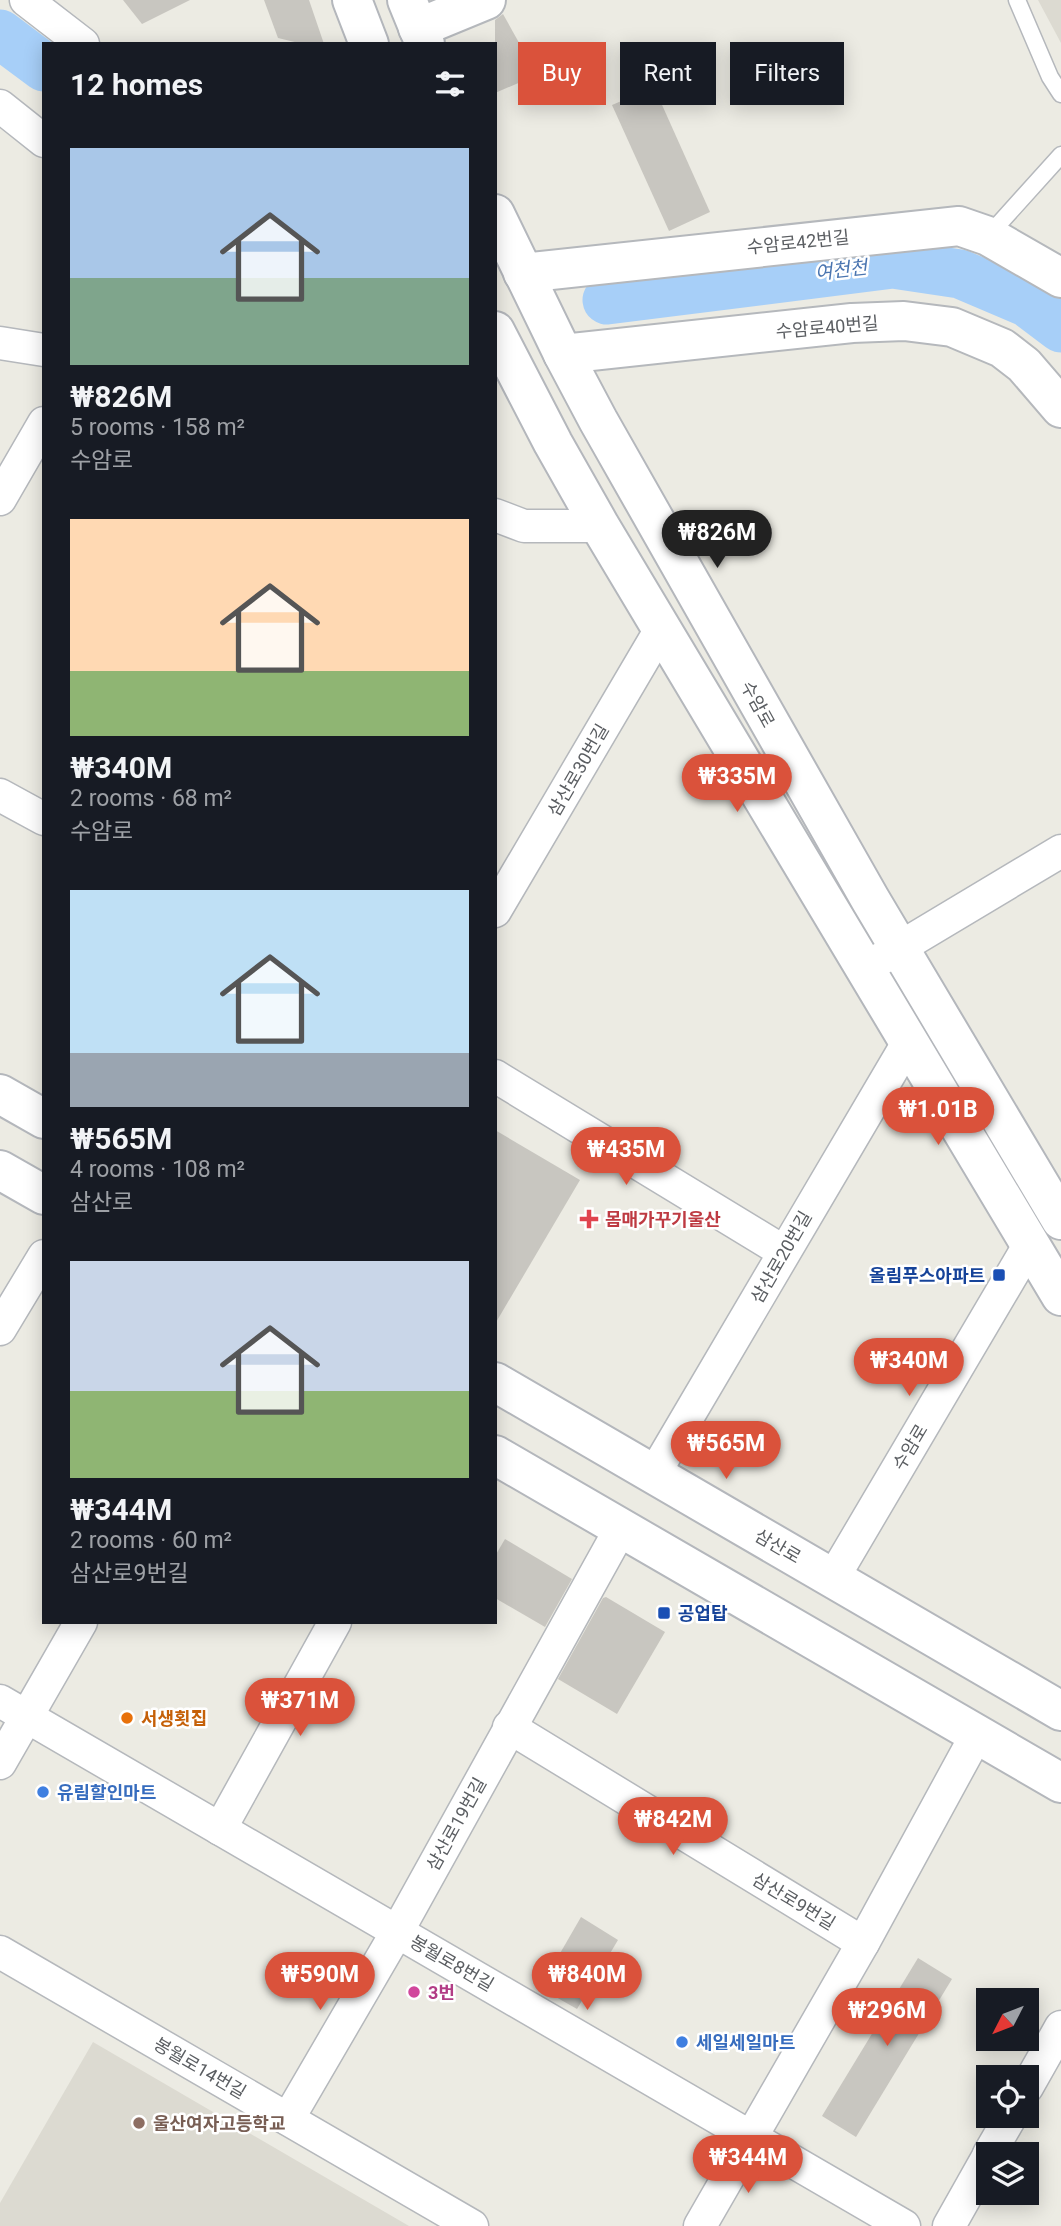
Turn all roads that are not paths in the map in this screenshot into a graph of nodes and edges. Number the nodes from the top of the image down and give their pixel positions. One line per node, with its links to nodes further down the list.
1 (26, 0): 6 (street)
2 (352, 0): 7 (main road)
3 (486, 0): 5 (main road)
4 (1017, 0): 8 (lane)
5 (417, 24)
6 (80, 42)
7 (368, 42)
8 (1061, 94)
9 (0, 107): 10 (street)
10 (42, 139)
11 (1061, 155): 13 (lane)
12 (497, 218): 14 (main road, 수암로)
13 (988, 236): 14 (main road, 수암로42번길); 15 (main road, 수암로42번길)
14 (523, 273): 19 (main road, 수암로)
15 (1061, 278)
16 (0, 343): 18 (street)
17 (498, 343): 24 (main road)
18 (42, 350)
19 (563, 354): 20 (main road, 수암로40번길); 30 (main road, 수암로)
20 (1061, 408)
21 (42, 426): 22 (street)
22 (0, 499)
23 (497, 516): 24 (street)
24 (600, 526): 25 (main road)
25 (661, 629): 29 (street, 삼산로30번길); 31 (main road)
26 (0, 795): 27 (street)
27 (42, 819)
28 (1061, 852): 30 (street)
29 (497, 908)
30 (899, 948): 31 (street); 38 (main road, 수암로)
31 (865, 968): 32 (main road)
32 (909, 1041): 39 (main road); 40 (street, 삼산로20번길)
33 (497, 1077): 40 (street)
34 (0, 1094): 35 (main road)
35 (42, 1118)
36 (0, 1170): 37 (main road)
37 (42, 1194)
38 (1061, 1220)
39 (1030, 1244): 42 (main road); 48 (street, 수암로)
40 (784, 1252): 46 (street, 삼산로20번길)
41 (42, 1259): 43 (street)
42 (1061, 1296)
43 (0, 1329)
44 (497, 1383): 46 (main road, 삼산로)
45 (497, 1456): 47 (main road)
46 (654, 1474): 48 (main road, 삼산로)
47 (621, 1528): 54 (street, 삼산로19번길); 55 (main road)
48 (833, 1578): 52 (main road, 삼산로)
49 (80, 1624): 53 (street)
50 (334, 1624): 58 (street)
51 (0, 1701): 53 (street, 봉월로8번길)
52 (1061, 1711)
53 (27, 1716): 56 (street); 58 (street, 봉월로8번길)
54 (509, 1727): 59 (street, 삼산로19번길); 60 (street, 삼산로9번길)
55 (977, 1734): 57 (main road); 60 (street)
56 (0, 1763)
57 (1061, 1783)
58 (220, 1829): 59 (street, 봉월로8번길)
59 (397, 1931): 64 (street, 삼산로19번길); 65 (street, 봉월로8번길)
60 (863, 1943): 65 (street)
61 (0, 1952): 64 (street, 봉월로14번길)
62 (1061, 2027): 63 (street)
63 (1039, 2066)
64 (288, 2119): 67 (street, 봉월로14번길)
65 (751, 2137): 68 (street); 69 (street, 봉월로8번길)
66 (976, 2178): 70 (street)
67 (472, 2226)
68 (700, 2226)
69 (904, 2226)
70 (949, 2226)

